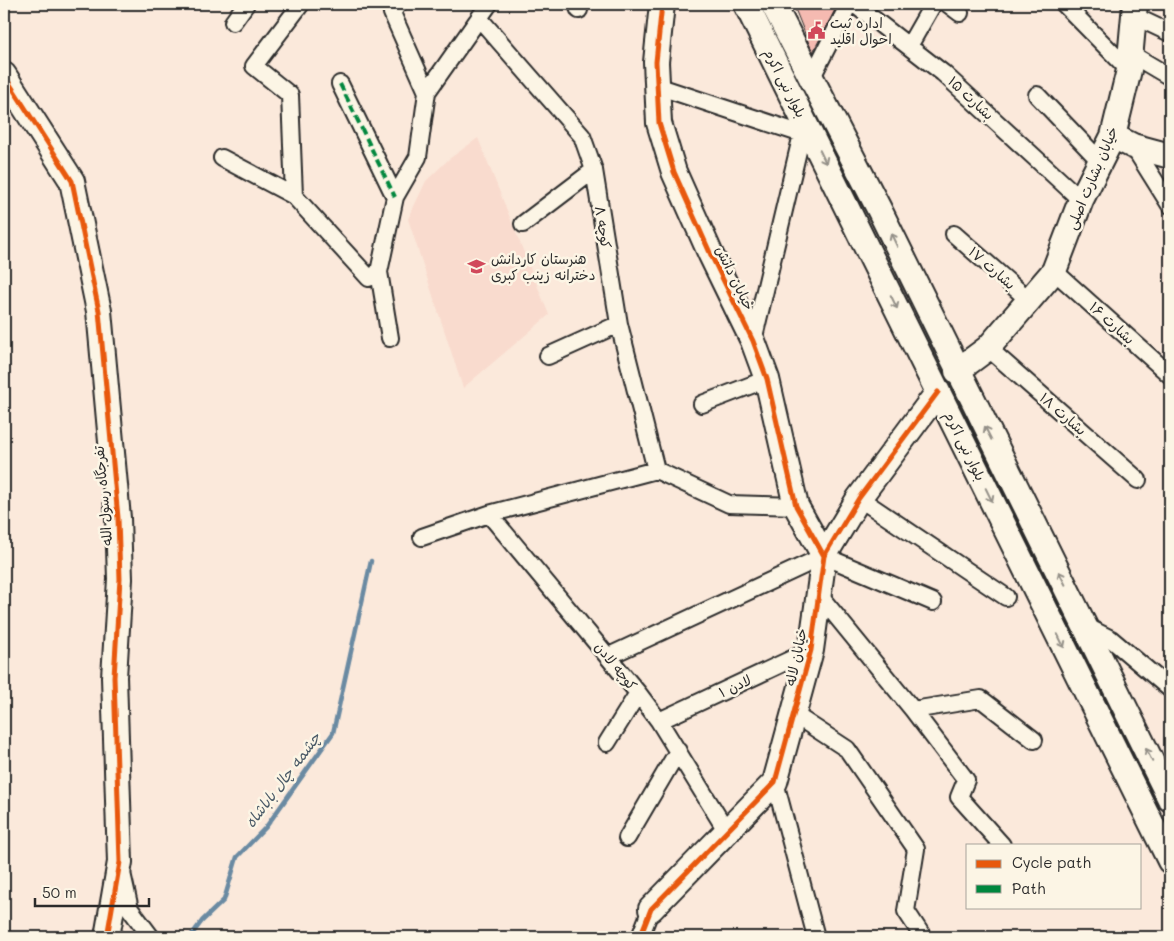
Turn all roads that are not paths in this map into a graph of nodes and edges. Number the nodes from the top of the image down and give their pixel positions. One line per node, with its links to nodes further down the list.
1 (246, 4): 14 (street)
2 (301, 4): 31 (street)
3 (398, 4): 23 (street)
4 (489, 4): 13 (street)
5 (662, 4): 22 (street, خیابان دانش)
6 (746, 4): 25 (street, بلوار نبی اکرم)
7 (773, 4): 20 (street, بلوار نبی اکرم)
8 (849, 4): 20 (street)
9 (854, 4): 16 (street, بشارت ۱۵)
10 (934, 4): 16 (street)
11 (1064, 4): 17 (street)
12 (1134, 10): 15 (street); 17 (street, خیابان بشارت اصلی)
13 (479, 18): 23 (street); 30 (street, کوچه ۸)
14 (233, 22)
15 (1170, 33)
16 (909, 46): 33 (street, بشارت ۱۵)
17 (1130, 62): 19 (street); 26 (street, خیابان بشارت اصلی)
18 (4, 75): 79 (street, تفرجگاه رسول الله)
19 (1170, 77)
20 (811, 79): 35 (street, بلوار نبی اکرم)
21 (340, 84): 32 (street)
22 (657, 86): 25 (street); 44 (street, خیابان دانش)
23 (427, 92): 32 (street)
24 (1037, 95): 29 (street)
25 (804, 129): 36 (street, بلوار نبی اکرم, one-way to 36); 44 (street)
26 (1123, 141): 27 (street); 29 (street, خیابان بشارت اصلی); 34 (street)
27 (1170, 156)
28 (222, 158): 31 (street)
29 (1101, 162): 33 (street, خیابان بشارت اصلی)
30 (594, 170): 37 (street); 42 (street, کوچه ۸)
31 (294, 196): 40 (street)
32 (395, 197): 40 (street)
33 (1081, 200): 39 (street, خیابان بشارت اصلی)
34 (1170, 205)
35 (879, 209): 36 (street); 47 (street, بلوار نبی اکرم, one-way to 35)
36 (855, 222): 50 (street, بلوار نبی اکرم, one-way to 50)
37 (523, 224)
38 (954, 234): 41 (street, بشارت ۱۷)
39 (1054, 271): 41 (street, خیابان بشارت اصلی); 48 (street, بشارت ۱۶)
40 (378, 272): 43 (street)
41 (1030, 302): 45 (street, خیابان بشارت اصلی)
42 (619, 324): 46 (street); 52 (street, کوچه ۸)
43 (390, 338)
44 (753, 341): 49 (street, خیابان دانش)
45 (988, 348): 47 (street, خیابان بشارت اصلی); 53 (street, بشارت ۱۸)
46 (548, 356)
47 (957, 371): 62 (street, بلوار نبی اکرم, one-way to 47)
48 (1170, 375)
49 (767, 380): 51 (street); 55 (street, خیابان دانش)
50 (938, 392): 54 (street, خیابان لاله); 78 (street, بلوار نبی اکرم, one-way to 78)
51 (702, 404)
52 (656, 470): 55 (street); 56 (street)
53 (1138, 480)
54 (859, 498): 58 (street, خیابان لاله); 60 (street)
55 (796, 506): 58 (street, خیابان دانش)
56 (489, 514): 57 (street); 64 (street, کوچه لادن)
57 (422, 537)
58 (824, 556): 59 (street, خیابان لاله); 61 (street); 64 (street)
59 (819, 594): 63 (street, خیابان لاله); 67 (street)
60 (1006, 596)
61 (933, 602)
62 (1086, 628): 65 (street); 74 (street, بلوار نبی اکرم, one-way to 62)
63 (810, 650): 68 (street, خیابان لاله); 69 (street, لادن ۱)
64 (609, 656): 66 (street, کوچه لادن)
65 (1170, 689)
66 (638, 693): 69 (street, کوچه لادن); 71 (street)
67 (913, 710): 70 (street); 77 (street)
68 (794, 715): 73 (street, خیابان لاله); 85 (street)
69 (659, 721): 72 (street, کوچه لادن)
70 (1034, 740)
71 (607, 743)
72 (678, 751): 75 (street, کوچه لادن); 76 (street)
73 (775, 782): 75 (street, خیابان لاله); 84 (street)
74 (1170, 799)
75 (726, 830): 80 (street, خیابان لاله)
76 (628, 838)
77 (1001, 844)
78 (1170, 861)
79 (120, 862): 81 (street, تفرجگاه رسول الله); 82 (street)
80 (651, 909): 83 (street)
81 (107, 937)
82 (151, 937)
83 (640, 937)
84 (816, 937)
85 (923, 937)

